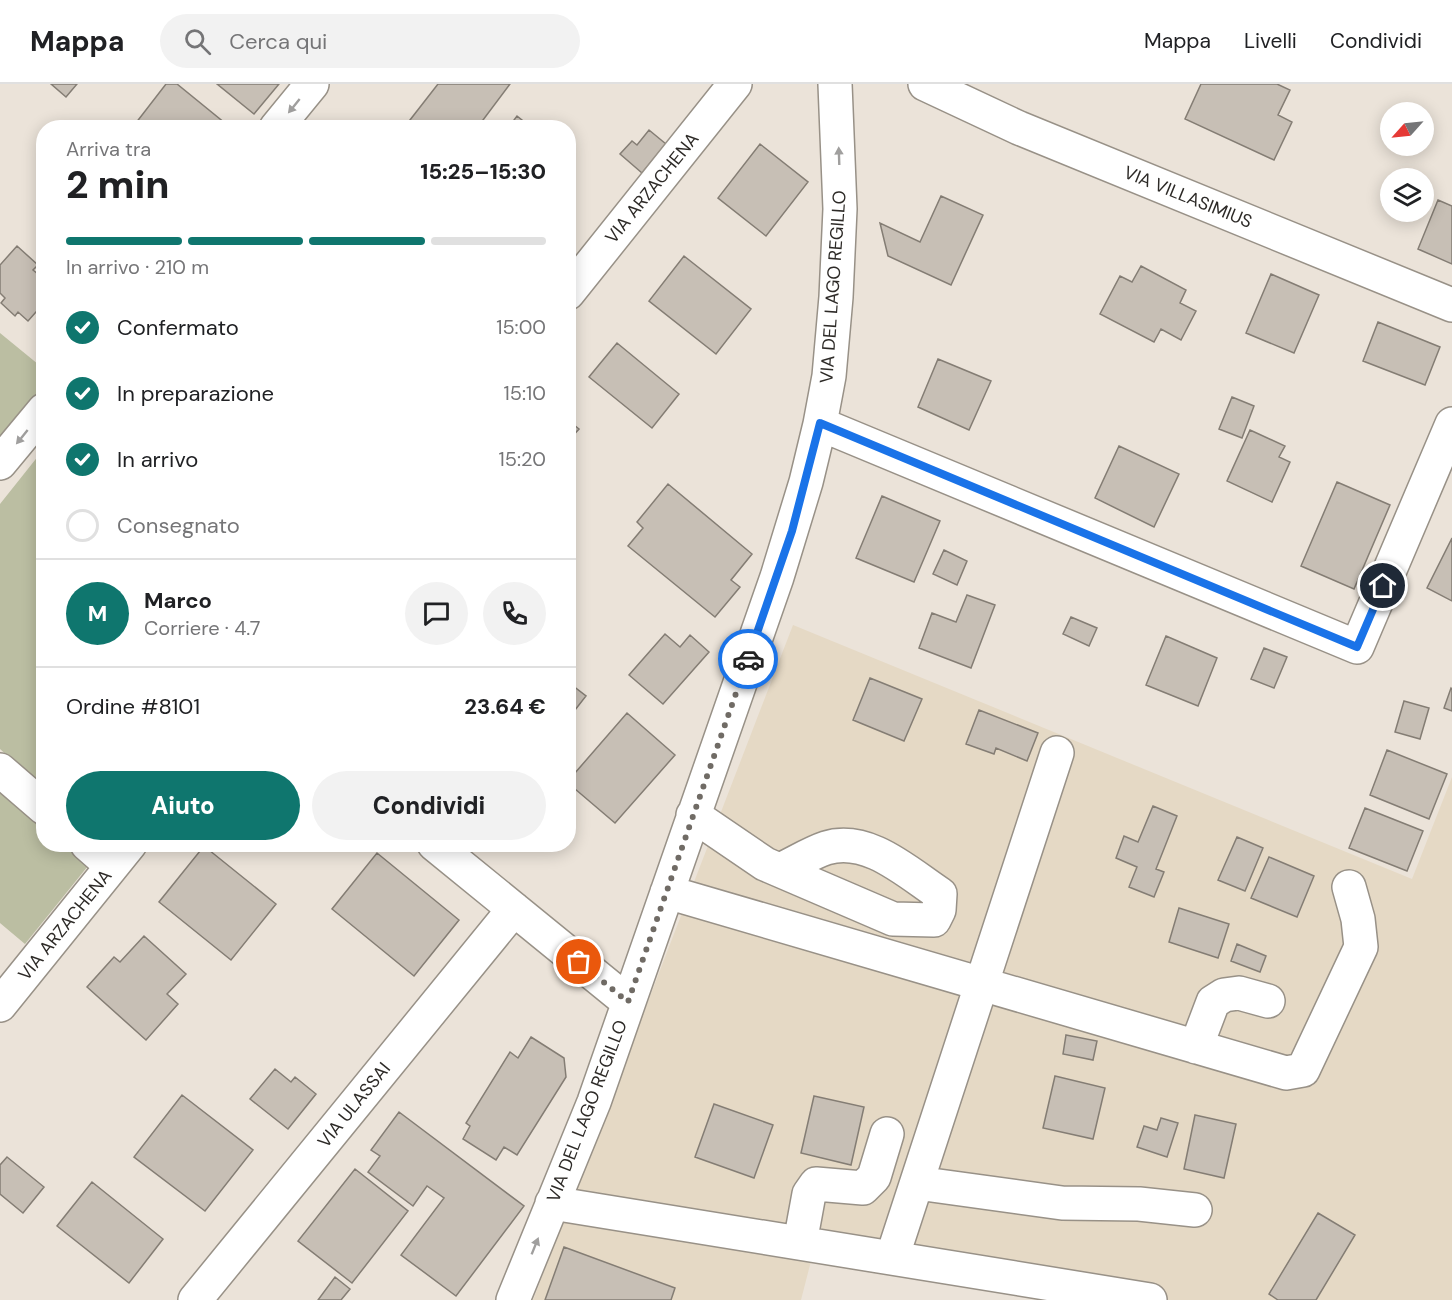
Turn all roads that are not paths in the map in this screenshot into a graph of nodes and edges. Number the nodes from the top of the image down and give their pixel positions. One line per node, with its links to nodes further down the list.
1 (312, 84): 5 (street, one-way to 5)
2 (735, 84): 6 (street, VIA ARZACHENA)
3 (835, 84): 9 (street, VIA DEL LAGO REGILLO, one-way to 3)
4 (925, 84): 7 (street, VIA VILLASIMIUS)
5 (283, 120)
6 (576, 283)
7 (1452, 304)
8 (36, 420): 11 (street, one-way to 11)
9 (820, 423): 10 (street); 15 (street, VIA DEL LAGO REGILLO)
10 (1452, 424)
11 (0, 463)
12 (1057, 753): 22 (street)
13 (0, 770): 14 (street)
14 (36, 801)
15 (693, 815): 18 (street); 20 (street, VIA DEL LAGO REGILLO)
16 (444, 852): 21 (street)
17 (121, 855): 25 (street, VIA ARZACHENA)
18 (780, 870)
19 (1349, 887): 26 (street)
20 (667, 892): 22 (street); 24 (street, VIA DEL LAGO REGILLO)
21 (514, 909): 24 (street); 33 (street, VIA ULASSAI)
22 (982, 984): 26 (street); 28 (street)
23 (1268, 1001): 26 (street)
24 (628, 1002): 29 (street, VIA DEL LAGO REGILLO)
25 (0, 1005)
26 (1196, 1047)
27 (887, 1134): 31 (street)
28 (917, 1183): 30 (street); 32 (street)
29 (552, 1203): 31 (street); 34 (street, VIA DEL LAGO REGILLO, one-way to 29)
30 (1195, 1210)
31 (800, 1243): 32 (street)
32 (892, 1258): 35 (street)
33 (195, 1300)
34 (513, 1300)
35 (1150, 1300)

